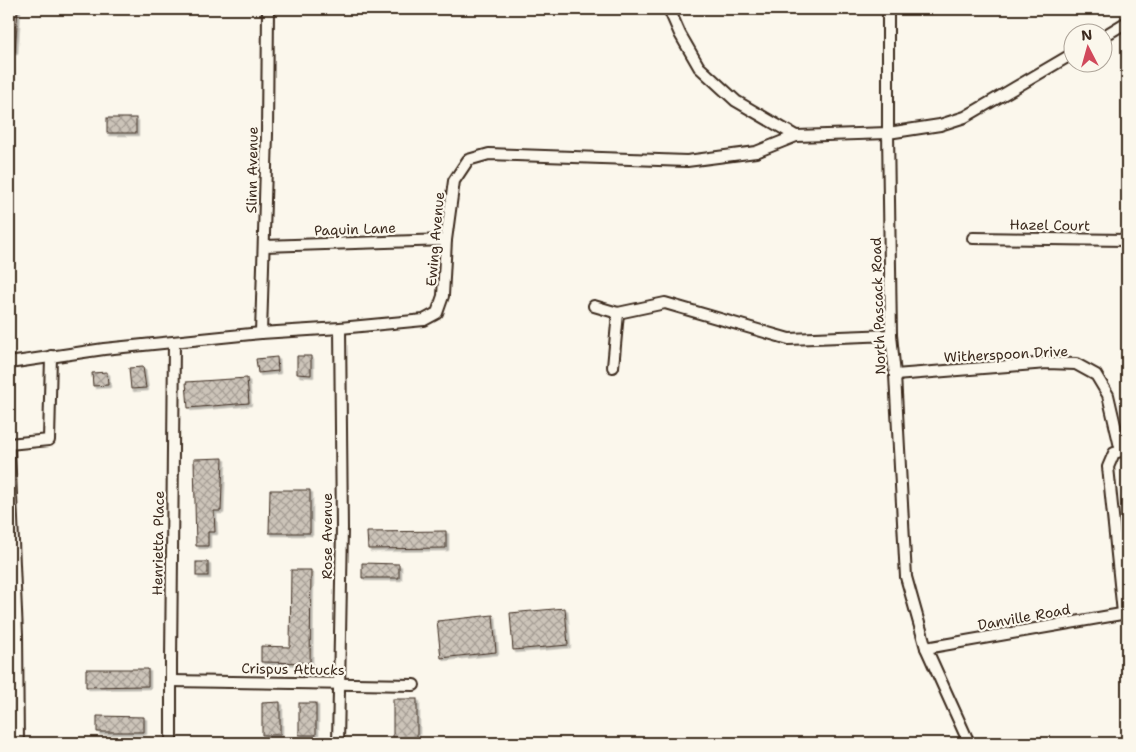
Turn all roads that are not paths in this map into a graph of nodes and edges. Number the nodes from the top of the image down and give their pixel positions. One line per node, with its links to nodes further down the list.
1 (268, 9): 12 (street, Slinn Avenue)
2 (669, 9): 8 (street)
3 (888, 9): 7 (street, North Pascack Road)
4 (1127, 22): 5 (street)
5 (1114, 30)
6 (1064, 59): 7 (street)
7 (888, 133): 8 (street); 17 (street, North Pascack Road)
8 (796, 136): 10 (street, Ewing Avenue)
9 (973, 238): 11 (street, Hazel Court)
10 (446, 240): 12 (street, Paquin Lane); 15 (street, Ewing Avenue)
11 (1127, 240)
12 (264, 246): 16 (street, Slinn Avenue)
13 (594, 306): 14 (street)
14 (618, 312): 17 (street); 21 (street)
15 (340, 328): 16 (street, Ewing Avenue); 31 (street, Rose Avenue)
16 (261, 333): 18 (street, Ewing Avenue)
17 (891, 335): 22 (street, North Pascack Road)
18 (174, 343): 19 (street, Ewing Avenue); 30 (street, Henrietta Place)
19 (51, 356): 20 (street, Ewing Avenue); 23 (street)
20 (9, 363)
21 (613, 367)
22 (895, 375): 25 (street, Witherspoon Drive); 29 (street, North Pascack Road)
23 (9, 444)
24 (9, 450): 26 (street)
25 (1124, 451): 27 (street)
26 (10, 484): 28 (street)
27 (1125, 613): 29 (street, Danville Road)
28 (13, 634): 33 (street)
29 (926, 648): 36 (street, North Pascack Road)
30 (171, 681): 31 (street, Crispus Attucks); 34 (street, Henrietta Place)
31 (339, 684): 32 (street, Crispus Attucks); 35 (street, Rose Avenue)
32 (414, 685)
33 (18, 743)
34 (171, 743)
35 (338, 743)
36 (969, 743)

